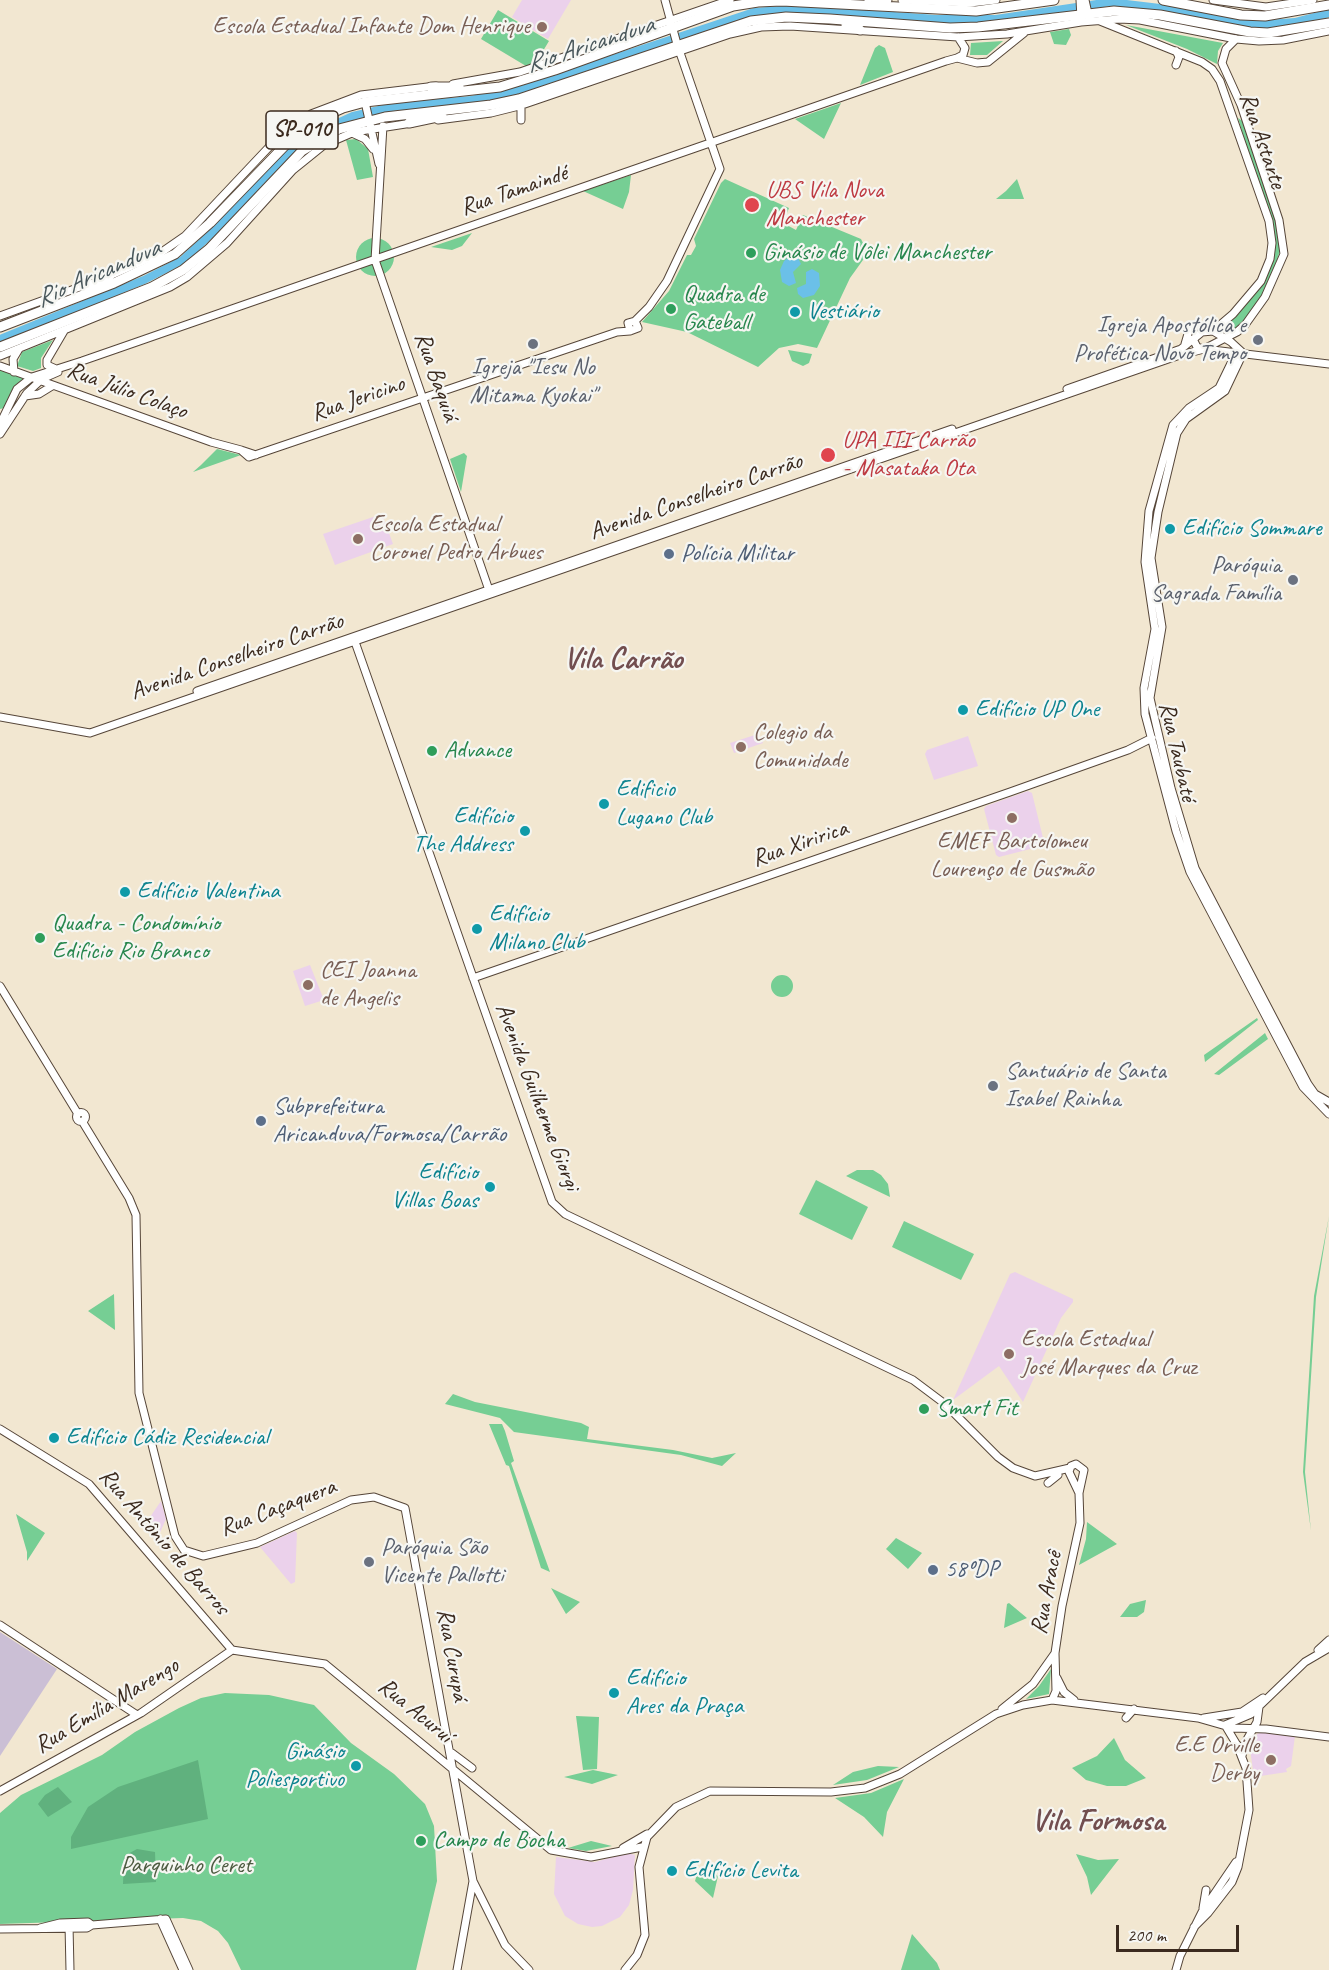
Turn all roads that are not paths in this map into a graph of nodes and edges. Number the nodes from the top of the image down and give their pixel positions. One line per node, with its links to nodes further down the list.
1 (665, 0): 16 (main road)
2 (730, 0): 16 (main road)
3 (887, 0): 11 (highway)
4 (902, 0): 5 (main road)
5 (996, 0)
6 (1053, 0): 11 (highway, SP-010)
7 (1163, 0): 12 (highway)
8 (1182, 0): 12 (highway)
9 (1213, 0): 10 (main road)
10 (1313, 0)
11 (831, 3): 16 (highway, SP-010)
12 (1198, 7): 13 (highway)
13 (1326, 10): 14 (highway, SP-010)
14 (1085, 11): 15 (highway, SP-010); 18 (main road); 21 (main road); 23 (main road, Rua Astarte)
15 (793, 18): 17 (highway); 22 (highway, SP-010)
16 (672, 26): 22 (main road); 26 (highway, SP-010); 27 (main road)
17 (860, 30): 20 (main road); 22 (main road)
18 (1029, 31): 20 (main road); 24 (main road)
19 (1329, 31): 21 (main road)
20 (958, 37): 24 (main road)
21 (1236, 39): 45 (main road, Rua Astarte)
22 (678, 46): 29 (highway, SP-010); 30 (main road); 36 (main road)
23 (1176, 51): 25 (main road); 41 (main road, Rua Astarte)
24 (957, 58): 36 (main road, Rua Tamaindé)
25 (1176, 64)
26 (527, 79): 27 (highway); 28 (highway, SP-010)
27 (431, 87): 40 (main road)
28 (366, 104): 32 (main road, Rua Baquiá); 44 (highway, SP-010)
29 (491, 105): 32 (highway, SP-010); 33 (highway)
30 (522, 105): 31 (main road); 33 (main road)
31 (521, 120)
32 (367, 122): 34 (main road); 35 (main road); 37 (main road, Rua Baquiá); 47 (highway, SP-010)
33 (409, 123): 34 (main road)
34 (383, 126): 38 (main road, Rua Baquiá)
35 (352, 133): 37 (main road); 43 (main road)
36 (711, 142): 39 (main road, Rua Tamaindé); 69 (main road, Rua Jericino)
37 (375, 153): 38 (main road, Rua Baquiá)
38 (379, 166): 39 (main road, Rua Baquiá)
39 (375, 260): 62 (main road, Rua Tamaindé); 69 (main road, Rua Baquiá)
40 (109, 277): 44 (highway); 46 (main road)
41 (1245, 300): 42 (main road, Rua Astarte); 45 (main road)
42 (1239, 307): 45 (main road); 51 (main road, Rua Astarte)
43 (112, 310): 47 (highway); 50 (main road)
44 (38, 312): 48 (highway, SP-010)
45 (1254, 314): 53 (main road, Rua Astarte)
46 (0, 316)
47 (67, 320): 54 (highway, SP-010)
48 (0, 327)
49 (1190, 327): 56 (main road)
50 (64, 330): 55 (main road); 62 (main road)
51 (1213, 331): 52 (main road, Avenida Conselheiro Carrão); 53 (main road)
52 (1193, 339): 56 (main road, Avenida Conselheiro Carrão); 57 (main road)
53 (1226, 339): 57 (main road, Rua Astarte); 58 (main road)
54 (0, 347)
55 (20, 348): 59 (main road); 63 (main road)
56 (1181, 349): 77 (main road, Avenida Conselheiro Carrão)
57 (1204, 349): 58 (main road, Avenida Conselheiro Carrão); 77 (main road, Avenida Conselheiro Carrão)
58 (1239, 353): 60 (main road, Avenida Conselheiro Carrão); 74 (main road, Rua Taubaté); 75 (main road, Rua Taubaté)
59 (0, 356)
60 (1329, 364)
61 (0, 366): 63 (main road, Rua Júlio Colaço)
62 (56, 371): 64 (main road, Rua Tamaindé); 65 (main road, Rua Tamaindé); 67 (main road)
63 (14, 372): 64 (main road, Rua Júlio Colaço)
64 (32, 377): 65 (main road, Rua Júlio Colaço); 68 (main road); 70 (main road)
65 (42, 379): 66 (main road); 67 (main road, Rua Júlio Colaço)
66 (33, 386): 67 (main road); 68 (main road)
67 (55, 386): 68 (main road); 73 (main road, Rua Júlio Colaço)
68 (26, 395): 70 (main road)
69 (423, 397): 73 (main road, Rua Jericino); 77 (main road, Rua Baquiá)
70 (6, 414): 71 (main road); 72 (main road)
71 (0, 424)
72 (0, 434)
73 (252, 456)
74 (1157, 517): 75 (main road); 76 (main road, Rua Taubaté)
75 (1148, 519): 76 (main road, Rua Taubaté)
76 (1148, 558): 80 (main road, Rua Taubaté); 81 (main road, Rua Taubaté)
77 (490, 592): 78 (main road, Avenida Conselheiro Carrão)
78 (354, 639): 79 (main road, Avenida Conselheiro Carrão); 83 (main road, Avenida Guilherme Giorgi)
79 (0, 717)
80 (1160, 737): 81 (main road, Rua Xiririca); 82 (main road, Rua Taubaté)
81 (1151, 742): 82 (main road, Rua Taubaté); 83 (main road, Rua Xiririca)
82 (1164, 773): 86 (main road, Rua Taubaté); 87 (main road, Rua Taubaté)
83 (472, 978): 89 (main road, Avenida Guilherme Giorgi)
84 (0, 986): 85 (main road)
85 (3, 996): 93 (main road, Rua Caçaquera)
86 (1329, 1102)
87 (1329, 1113)
88 (0, 1429): 97 (main road, Rua Antônio de Barros)
89 (1047, 1474): 90 (main road, Avenida Guilherme Giorgi); 91 (main road, Avenida Guilherme Giorgi)
90 (1058, 1475): 91 (main road, Avenida Guilherme Giorgi); 92 (main road)
91 (1074, 1475): 98 (main road, Rua Aracê)
92 (1048, 1483)
93 (405, 1508): 117 (main road, Rua Curupá)
94 (0, 1625): 111 (main road)
95 (1329, 1640): 99 (main road)
96 (1329, 1648): 99 (main road)
97 (232, 1650): 111 (main road, Rua Emília Marengo); 119 (main road, Rua Acuruí)
98 (1055, 1653): 100 (main road, Rua Aracê); 102 (main road)
99 (1314, 1654): 101 (main road)
100 (1056, 1676): 103 (main road, Rua Aracê); 104 (main road)
101 (1272, 1691): 106 (main road); 108 (main road)
102 (1022, 1695): 105 (main road); 109 (main road)
103 (1052, 1700): 104 (main road); 105 (main road)
104 (1076, 1701): 107 (main road)
105 (1023, 1705): 109 (main road)
106 (1259, 1707): 108 (main road); 115 (main road)
107 (1134, 1709): 112 (main road); 113 (main road)
108 (1249, 1712): 110 (main road); 114 (main road); 115 (main road)
109 (996, 1714): 122 (main road)
110 (1232, 1714): 113 (main road); 114 (main road)
111 (137, 1715): 121 (main road, Rua Emília Marengo)
112 (1126, 1718)
113 (1198, 1718): 114 (main road)
114 (1225, 1725): 115 (main road); 118 (main road)
115 (1255, 1725): 116 (main road); 118 (main road)
116 (1329, 1737)
117 (450, 1751): 119 (main road, Rua Curupá); 120 (main road)
118 (1242, 1756): 129 (main road)
119 (454, 1768): 124 (main road, Rua Acuruí); 125 (main road, Rua Curupá)
120 (472, 1768)
121 (0, 1791)
122 (649, 1833): 123 (main road); 124 (main road)
123 (642, 1847): 124 (main road); 140 (main road)
124 (618, 1851)
125 (473, 1881): 127 (main road); 128 (main road, Rua Curupá)
126 (1206, 1890): 130 (main road)
127 (470, 1899): 128 (main road); 138 (main road)
128 (481, 1899): 139 (main road, Rua Curupá)
129 (1215, 1899): 130 (main road); 133 (main road)
130 (1202, 1912): 133 (main road)
131 (164, 1921): 132 (main road); 136 (main road); 137 (main road)
132 (66, 1926): 134 (main road); 135 (main road)
133 (1194, 1927): 141 (main road)
134 (0, 1929)
135 (68, 1970)
136 (183, 1970)
137 (189, 1970)
138 (458, 1970)
139 (529, 1970)
140 (625, 1970)
141 (1176, 1970)

